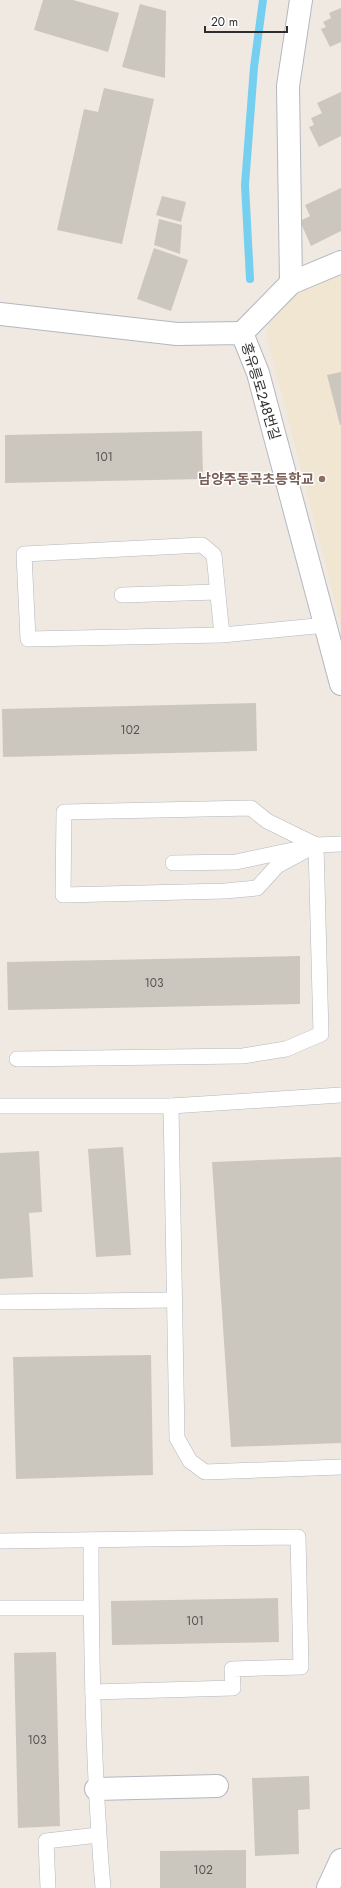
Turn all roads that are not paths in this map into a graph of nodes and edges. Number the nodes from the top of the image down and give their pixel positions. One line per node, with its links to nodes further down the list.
1 (302, 0): 3 (street)
2 (341, 262): 3 (street)
3 (291, 283): 5 (street)
4 (0, 314): 5 (street, 홍유릉로248번길)
5 (242, 334): 8 (street, 홍유릉로248번길)
6 (217, 592): 7 (lane); 9 (lane); 9 (lane)
7 (122, 595)
8 (326, 625): 9 (lane); 10 (street, 홍유릉로248번길)
9 (222, 635)
10 (341, 684)
11 (341, 844): 12 (lane)
12 (316, 846): 12 (lane); 13 (lane); 14 (lane)
13 (173, 863)
14 (17, 1059)
15 (341, 1095): 17 (lane)
16 (0, 1106): 17 (lane)
17 (171, 1106): 18 (lane)
18 (174, 1300): 19 (lane); 20 (lane)
19 (0, 1302)
20 (341, 1467)
21 (91, 1540): 22 (lane); 24 (lane); 25 (lane)
22 (0, 1541)
23 (0, 1608): 24 (lane)
24 (91, 1608): 25 (lane)
25 (94, 1692): 27 (lane)
26 (217, 1786): 27 (street)
27 (96, 1789): 28 (lane)
28 (98, 1834): 30 (lane); 31 (lane)
29 (341, 1860): 32 (street)
30 (48, 1888)
31 (102, 1888)
32 (328, 1888)

